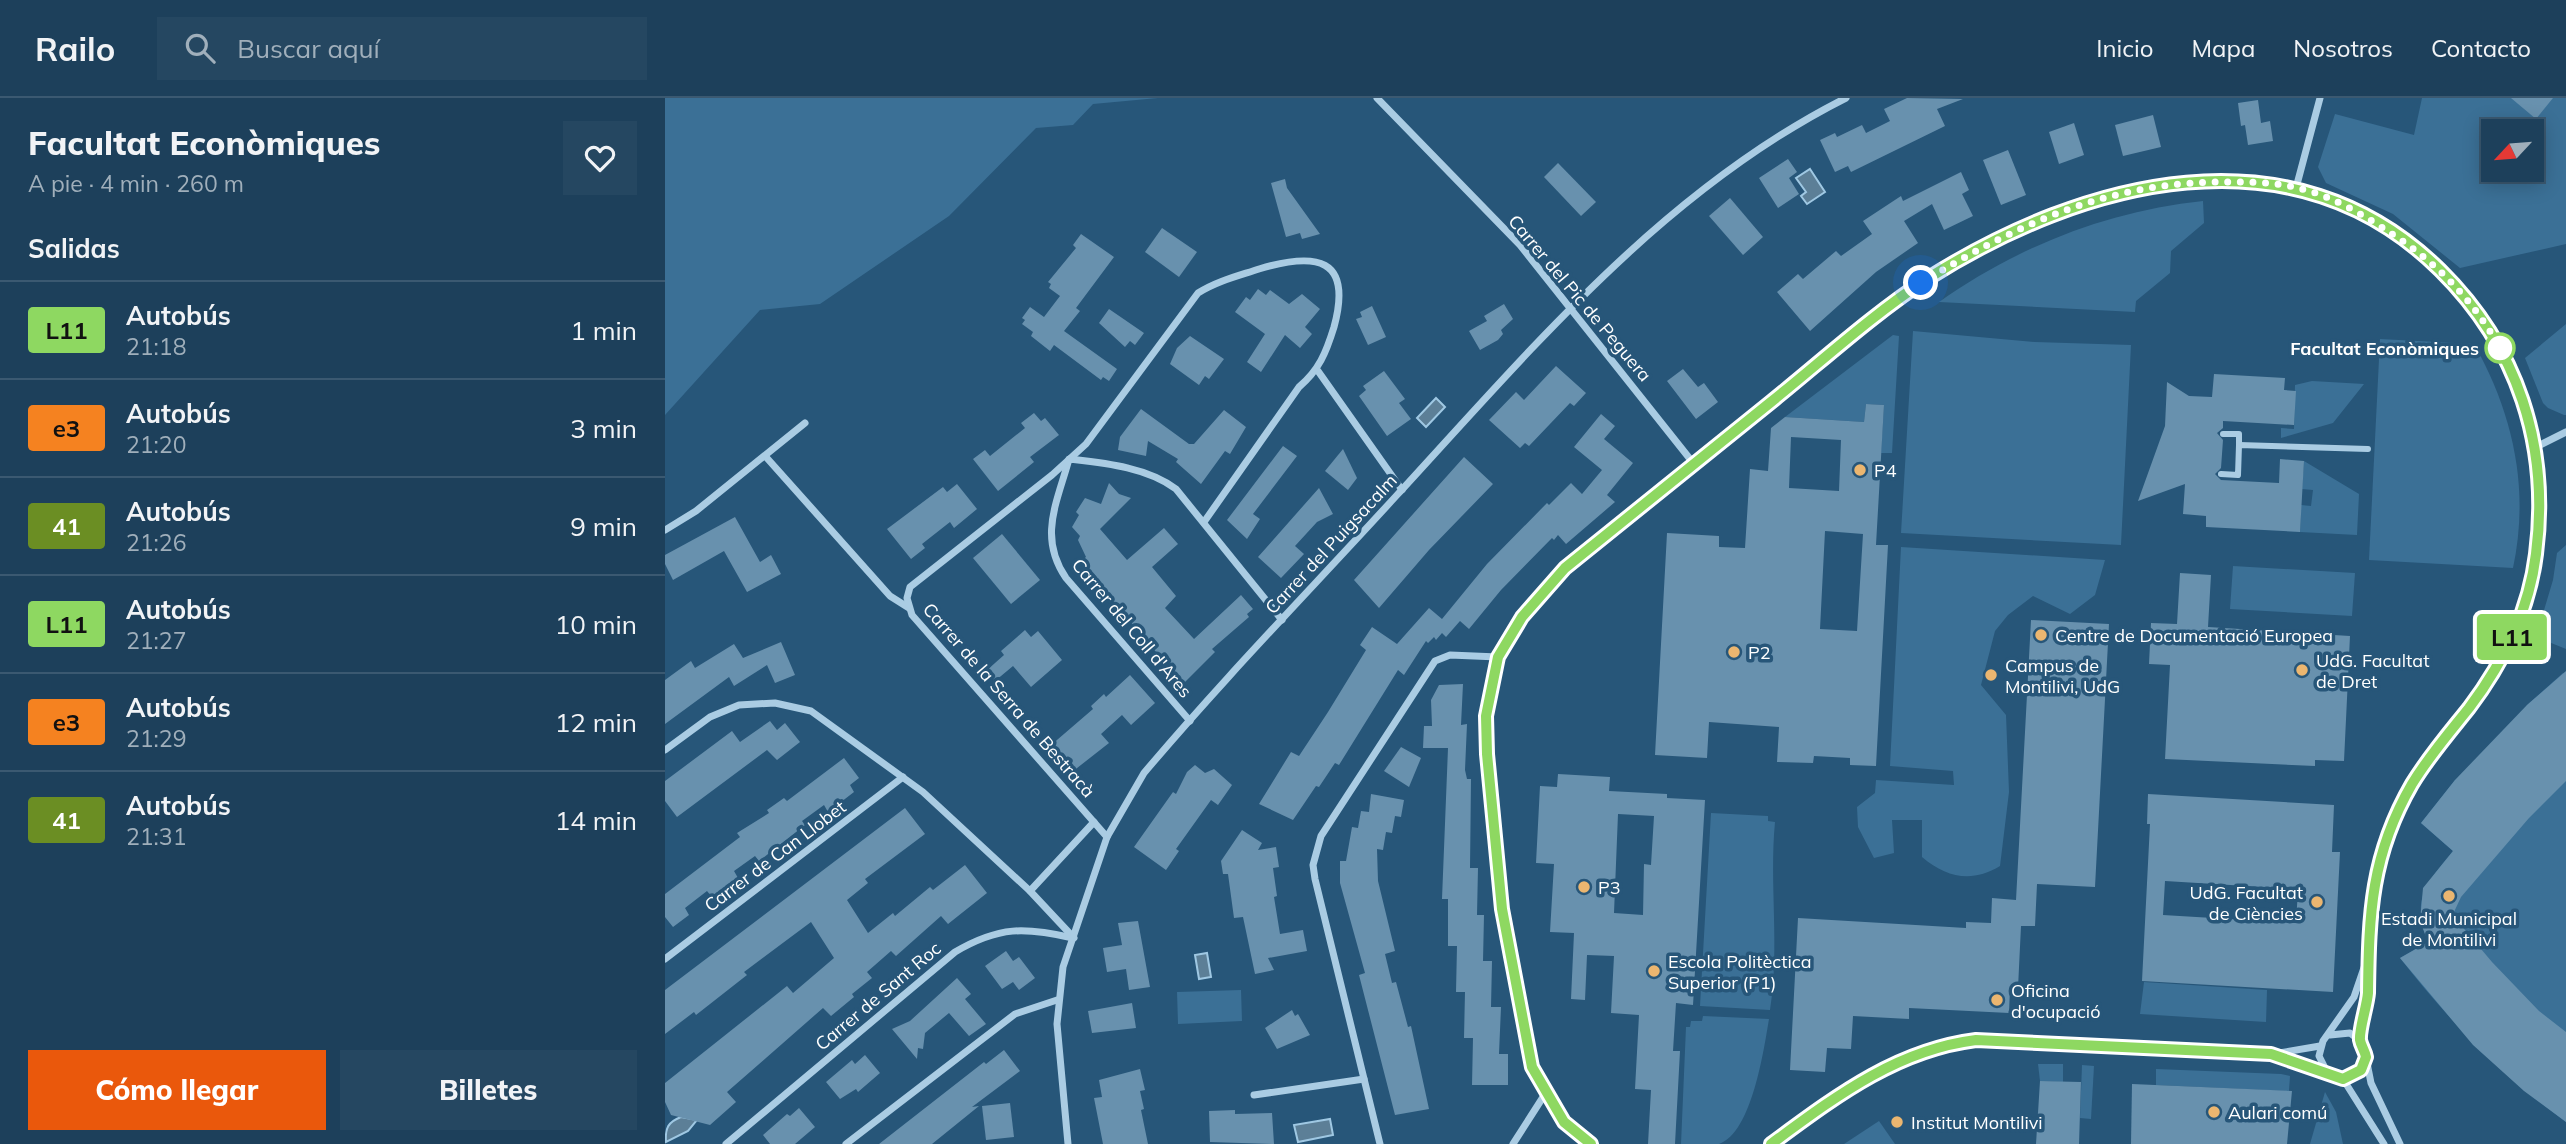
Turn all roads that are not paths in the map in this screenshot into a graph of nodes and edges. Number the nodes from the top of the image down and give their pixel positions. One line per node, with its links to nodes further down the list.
1 (1377, 98): 5 (street, Carrer del Pic de Peguera)
2 (1846, 98): 5 (street, Carrer del Puigsacalm)
3 (2320, 98): 4 (street)
4 (2296, 188): 11 (street); 15 (street)
5 (1571, 310): 15 (street, Carrer del Pic de Peguera); 17 (street, Carrer del Puigsacalm)
6 (1318, 370): 14 (street, Carrer de la Serra de Bestracà); 17 (street); 18 (street)
7 (805, 423): 13 (street)
8 (2566, 432): 11 (street)
9 (2223, 434): 10 (street)
10 (2239, 445): 12 (street); 16 (street)
11 (2536, 447): 30 (street)
12 (2368, 449)
13 (766, 457): 19 (street); 20 (street)
14 (1069, 459): 18 (street); 20 (street, Carrer de la Serra de Bestracà); 23 (street, Carrer del Coll d'Ares)
15 (1694, 464): 22 (street)
16 (2221, 474)
17 (1402, 489): 21 (street, Carrer del Puigsacalm)
18 (1204, 522): 21 (street)
19 (665, 530)
20 (909, 608): 26 (street, Carrer de la Serra de Bestracà)
21 (1282, 620): 23 (street, Carrer del Puigsacalm)
22 (1498, 657): 38 (street); 40 (street)
23 (1190, 721): 27 (street, Carrer del Puigsacalm)
24 (665, 750): 25 (street)
25 (903, 777): 28 (street); 31 (street, Carrer de Can Llobet)
26 (1094, 822): 27 (street, Carrer de la Serra de Bestracà); 28 (street)
27 (1107, 836): 29 (street, Carrer del Puigsacalm)
28 (1030, 891): 29 (street)
29 (1074, 938): 32 (street, Carrer del Puigsacalm); 42 (street, Carrer de Sant Roc)
30 (2368, 958): 33 (street); 34 (street)
31 (665, 959)
32 (1057, 1000): 43 (street); 44 (street, Carrer del Puigsacalm)
33 (2327, 1037): 34 (street); 35 (street)
34 (2360, 1040): 36 (street)
35 (2321, 1046): 37 (street); 37 (street)
36 (2366, 1057): 39 (street); 49 (street)
37 (2324, 1070): 39 (street)
38 (1364, 1079): 41 (street); 45 (street)
39 (2343, 1079): 48 (street)
40 (1545, 1094): 46 (street); 47 (street)
41 (1254, 1095)
42 (726, 1144)
43 (846, 1144)
44 (1067, 1144)
45 (1380, 1144)
46 (1513, 1144)
47 (1591, 1144)
48 (2384, 1144)
49 (2400, 1144)

